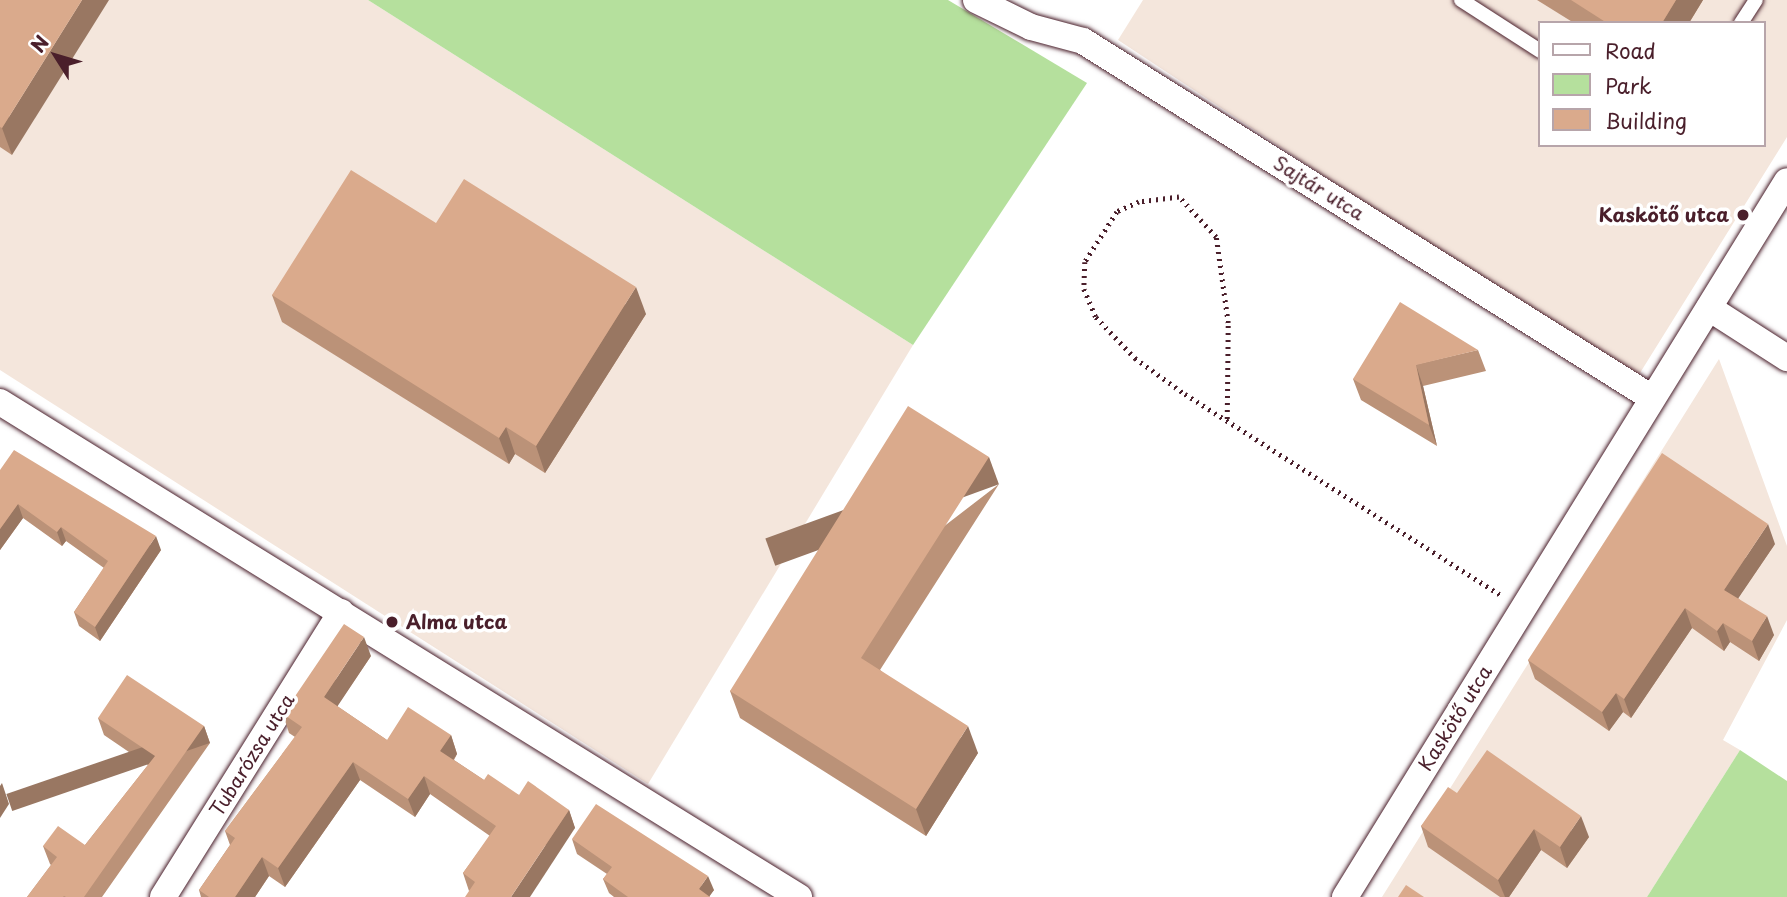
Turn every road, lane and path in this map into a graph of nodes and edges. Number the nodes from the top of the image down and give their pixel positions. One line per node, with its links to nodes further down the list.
1 (976, 0): 9 (street, Sajtár utca)
2 (1461, 0): 5 (lane)
3 (1756, 0): 4 (lane)
4 (1742, 21)
5 (1538, 50)
6 (1787, 181): 7 (street, Kaskötő utca)
7 (1709, 308): 8 (street); 9 (street, Kaskötő utca)
8 (1787, 358)
9 (1652, 398): 12 (street, Kaskötő utca)
10 (0, 402): 13 (street)
11 (1227, 419): 11 (path); 12 (path)
12 (1522, 608): 16 (street, Kaskötő utca)
13 (341, 612): 14 (street, Tubarózsa utca); 15 (street)
14 (163, 897)
15 (799, 897)
16 (1345, 897)

